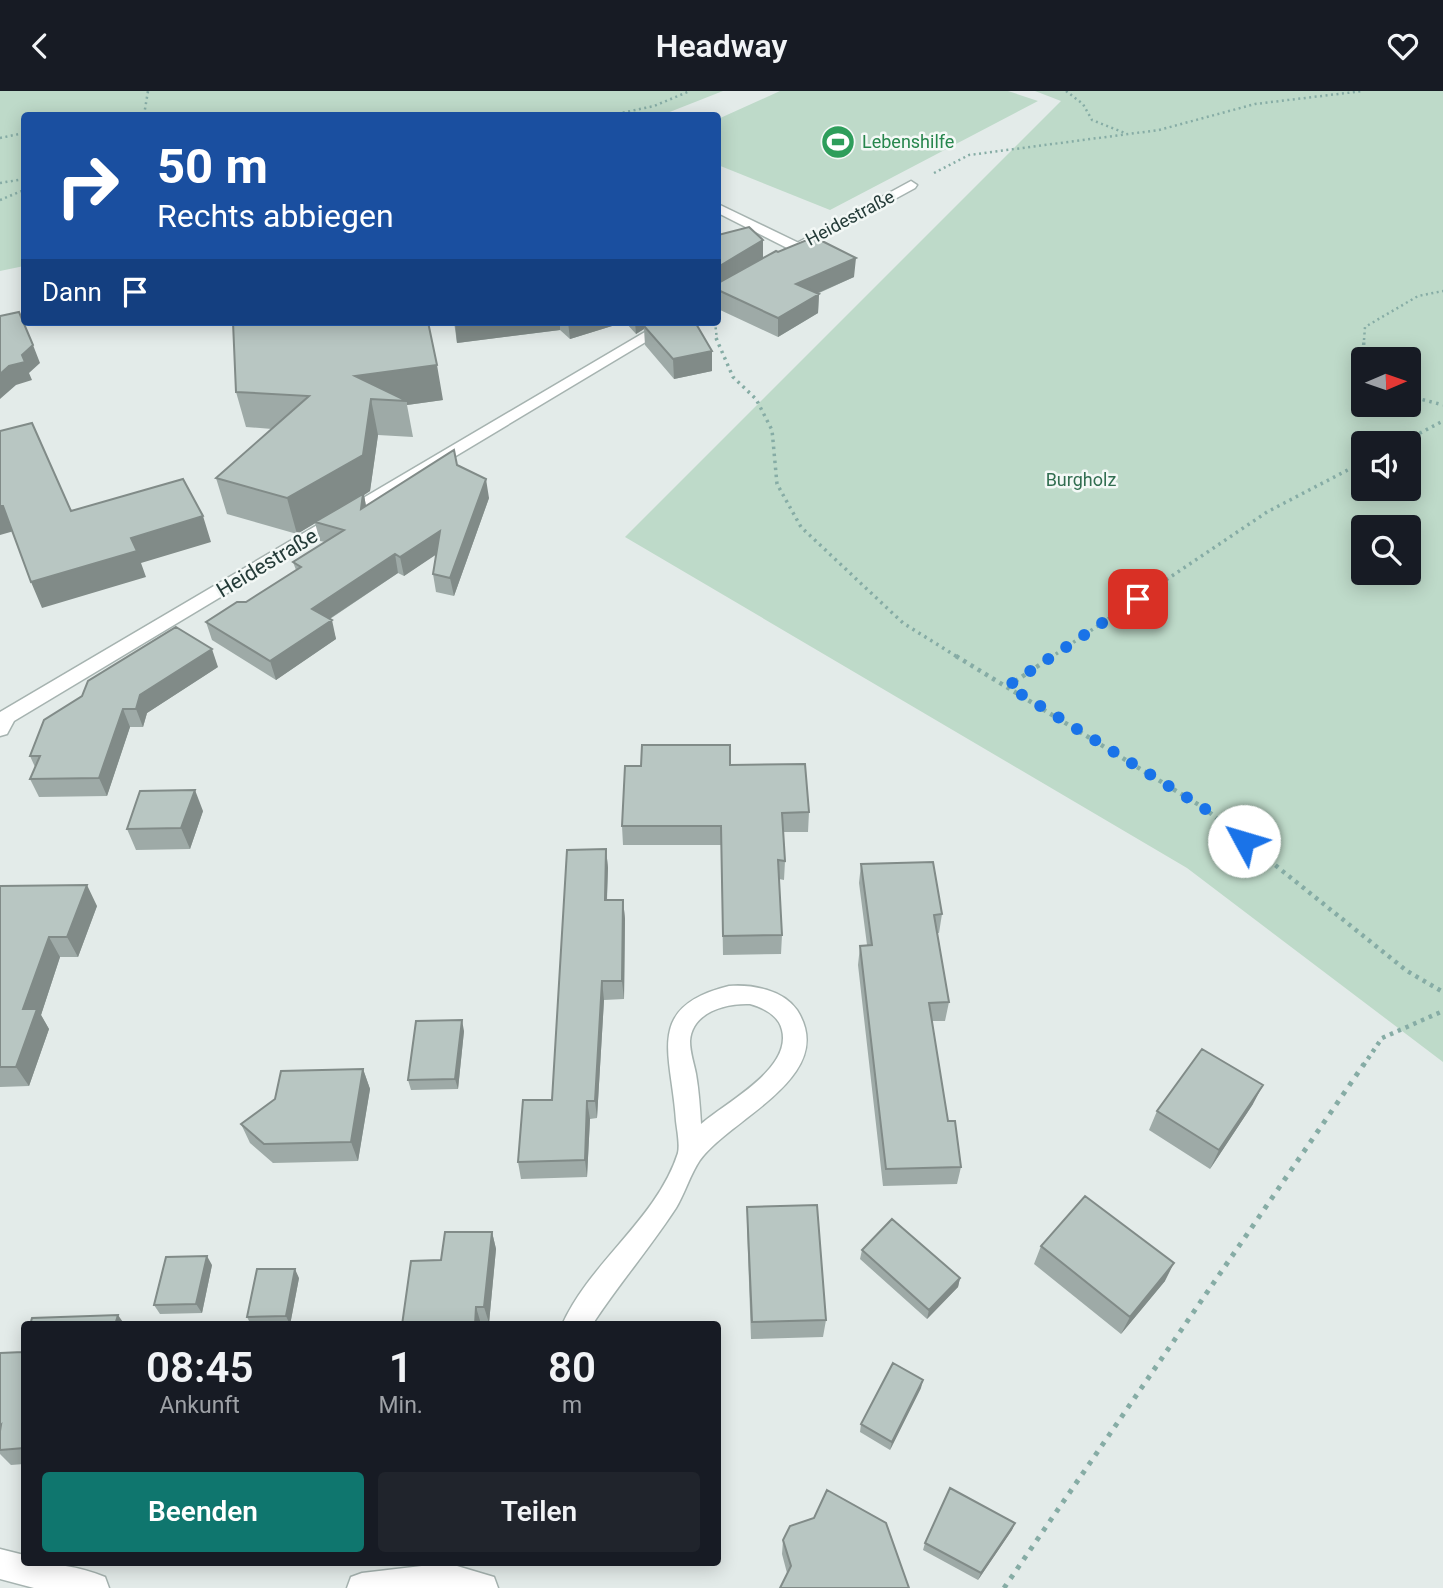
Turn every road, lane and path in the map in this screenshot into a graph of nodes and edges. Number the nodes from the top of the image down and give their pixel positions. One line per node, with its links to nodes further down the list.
1 (149, 91): 5 (path)
2 (690, 91): 6 (path)
3 (1066, 91): 7 (path)
4 (1363, 91): 7 (path)
5 (145, 112)
6 (626, 112)
7 (1125, 133): 12 (path)
8 (21, 134): 9 (path)
9 (0, 138)
10 (21, 180): 11 (path)
11 (0, 183)
12 (911, 185): 16 (street, Heidestraße)
13 (21, 191): 14 (path)
14 (0, 200)
15 (721, 210): 16 (street)
16 (796, 247): 17 (street, Heidestraße)
17 (774, 261)
18 (1443, 291): 21 (path)
19 (665, 326): 28 (street, Heidestraße)
20 (715, 326): 27 (path)
21 (1364, 347)
22 (1421, 399): 23 (path)
23 (1443, 405)
24 (1443, 421): 25 (path)
25 (1421, 433)
26 (1351, 468): 27 (path)
27 (1008, 686): 29 (path)
28 (2, 721)
29 (1443, 992)
30 (1443, 1011): 38 (path)
31 (691, 1153): 31 (street); 32 (street)
32 (579, 1321)
33 (0, 1564): 35 (street)
34 (448, 1576): 36 (street); 37 (street)
35 (94, 1588)
36 (362, 1588)
37 (483, 1588)
38 (1004, 1588)

